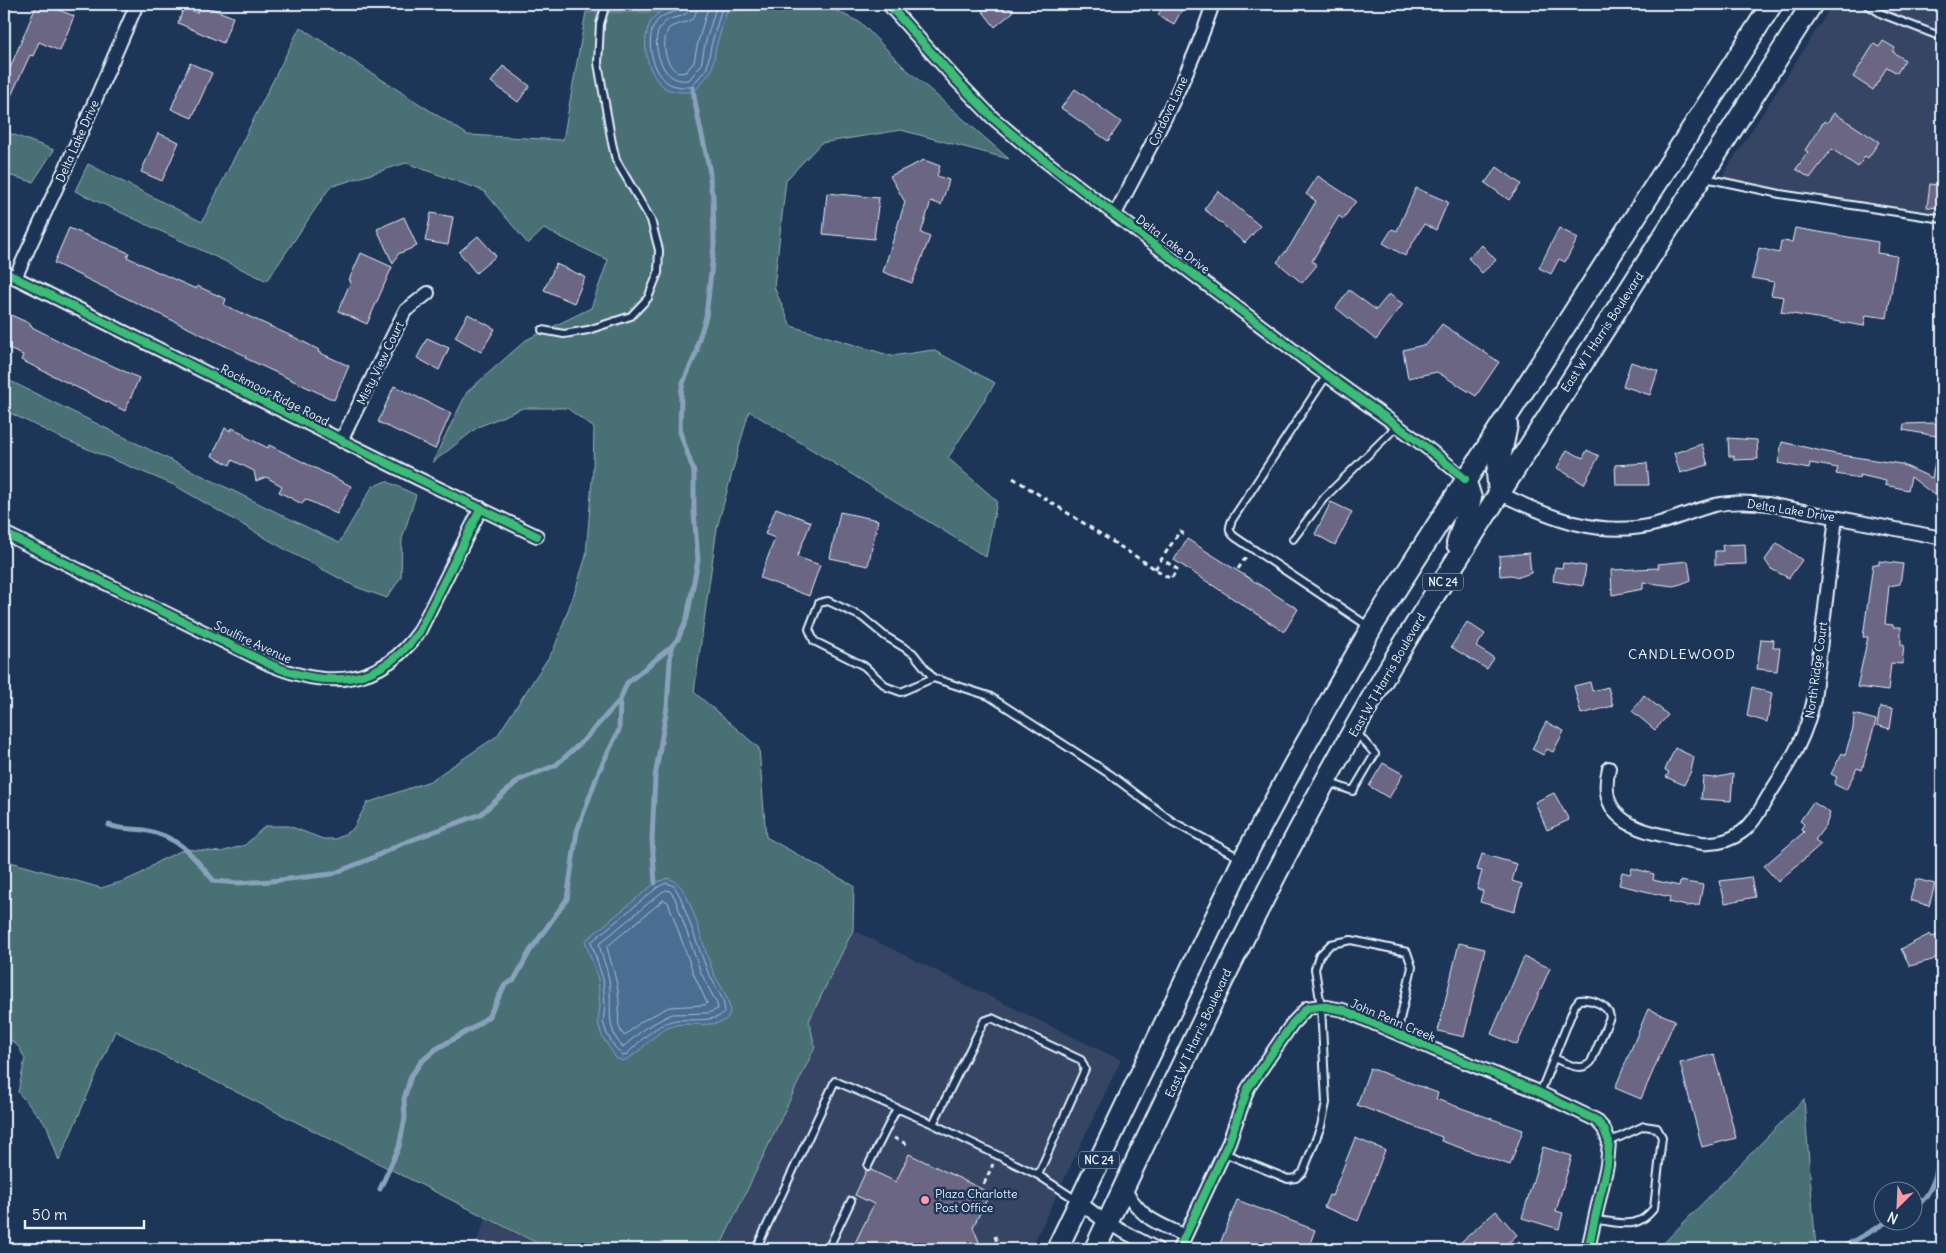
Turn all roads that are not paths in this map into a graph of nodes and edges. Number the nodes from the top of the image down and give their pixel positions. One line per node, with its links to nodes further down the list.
1 (137, 4): 12 (street, Delta Lake Drive)
2 (606, 4): 14 (lane)
3 (888, 4): 10 (street, Delta Lake Drive)
4 (1213, 4): 10 (street, Cordova Lane)
5 (1772, 4): 16 (main road, NC 24)
6 (1812, 4): 9 (main road, East W T Harris Boulevard / NC 24)
7 (1866, 4): 8 (lane)
8 (1942, 37)
9 (1702, 178): 11 (lane); 20 (main road, East W T Harris Boulevard / NC 24)
10 (1115, 214): 15 (street, Delta Lake Drive)
11 (1942, 219)
12 (9, 275): 18 (street, Rockmoor Ridge Road)
13 (428, 293): 18 (street, Misty View Court)
14 (542, 330)
15 (1327, 375): 17 (street, Delta Lake Drive); 28 (lane)
16 (1511, 408): 19 (main road, NC 24); 20 (main road)
17 (1397, 426): 19 (street, Delta Lake Drive); 26 (lane)
18 (342, 441): 21 (street, Rockmoor Ridge Road)
19 (1465, 479): 27 (main road); 28 (main road, NC 24)
20 (1498, 493): 22 (street, Delta Lake Drive); 27 (main road, East W T Harris Boulevard / NC 24)
21 (482, 508): 23 (street, Soulfire Avenue); 24 (street, Rockmoor Ridge Road)
22 (1836, 516): 25 (street, Delta Lake Drive); 31 (street, North Ridge Court)
23 (5, 536)
24 (537, 536)
25 (1942, 538)
26 (1292, 540)
27 (1446, 577): 30 (main road, East W T Harris Boulevard / NC 24)
28 (1371, 628): 33 (main road, NC 24)
29 (932, 678): 29 (lane); 33 (lane)
30 (1354, 730): 32 (main road, East W T Harris Boulevard / NC 24); 32 (lane)
31 (1610, 768)
32 (1326, 781): 44 (main road, East W T Harris Boulevard / NC 24)
33 (1243, 860): 46 (main road, NC 24)
34 (1321, 1006): 35 (street, John Penn Creek); 35 (lane); 41 (street); 41 (lane)
35 (1397, 1033): 37 (street, John Penn Creek)
36 (1554, 1058): 36 (lane); 37 (lane)
37 (1540, 1093): 40 (street, John Penn Creek)
38 (896, 1108): 39 (lane); 42 (lane); 50 (lane)
39 (933, 1124): 43 (lane); 43 (lane)
40 (1609, 1142): 47 (street); 47 (lane)
41 (1224, 1153): 49 (street)
42 (868, 1166)
43 (1038, 1175): 46 (lane)
44 (1124, 1189): 48 (main road, East W T Harris Boulevard / NC 24); 49 (street)
45 (851, 1201): 51 (lane)
46 (1079, 1202): 48 (street); 52 (main road, NC 24)
47 (1596, 1220): 56 (street)
48 (1107, 1223): 53 (main road, East W T Harris Boulevard / NC 24); 54 (street)
49 (1185, 1236): 55 (street)
50 (756, 1249)
51 (828, 1249)
52 (1056, 1249)
53 (1094, 1249)
54 (1157, 1249)
55 (1179, 1249)
56 (1588, 1249)

